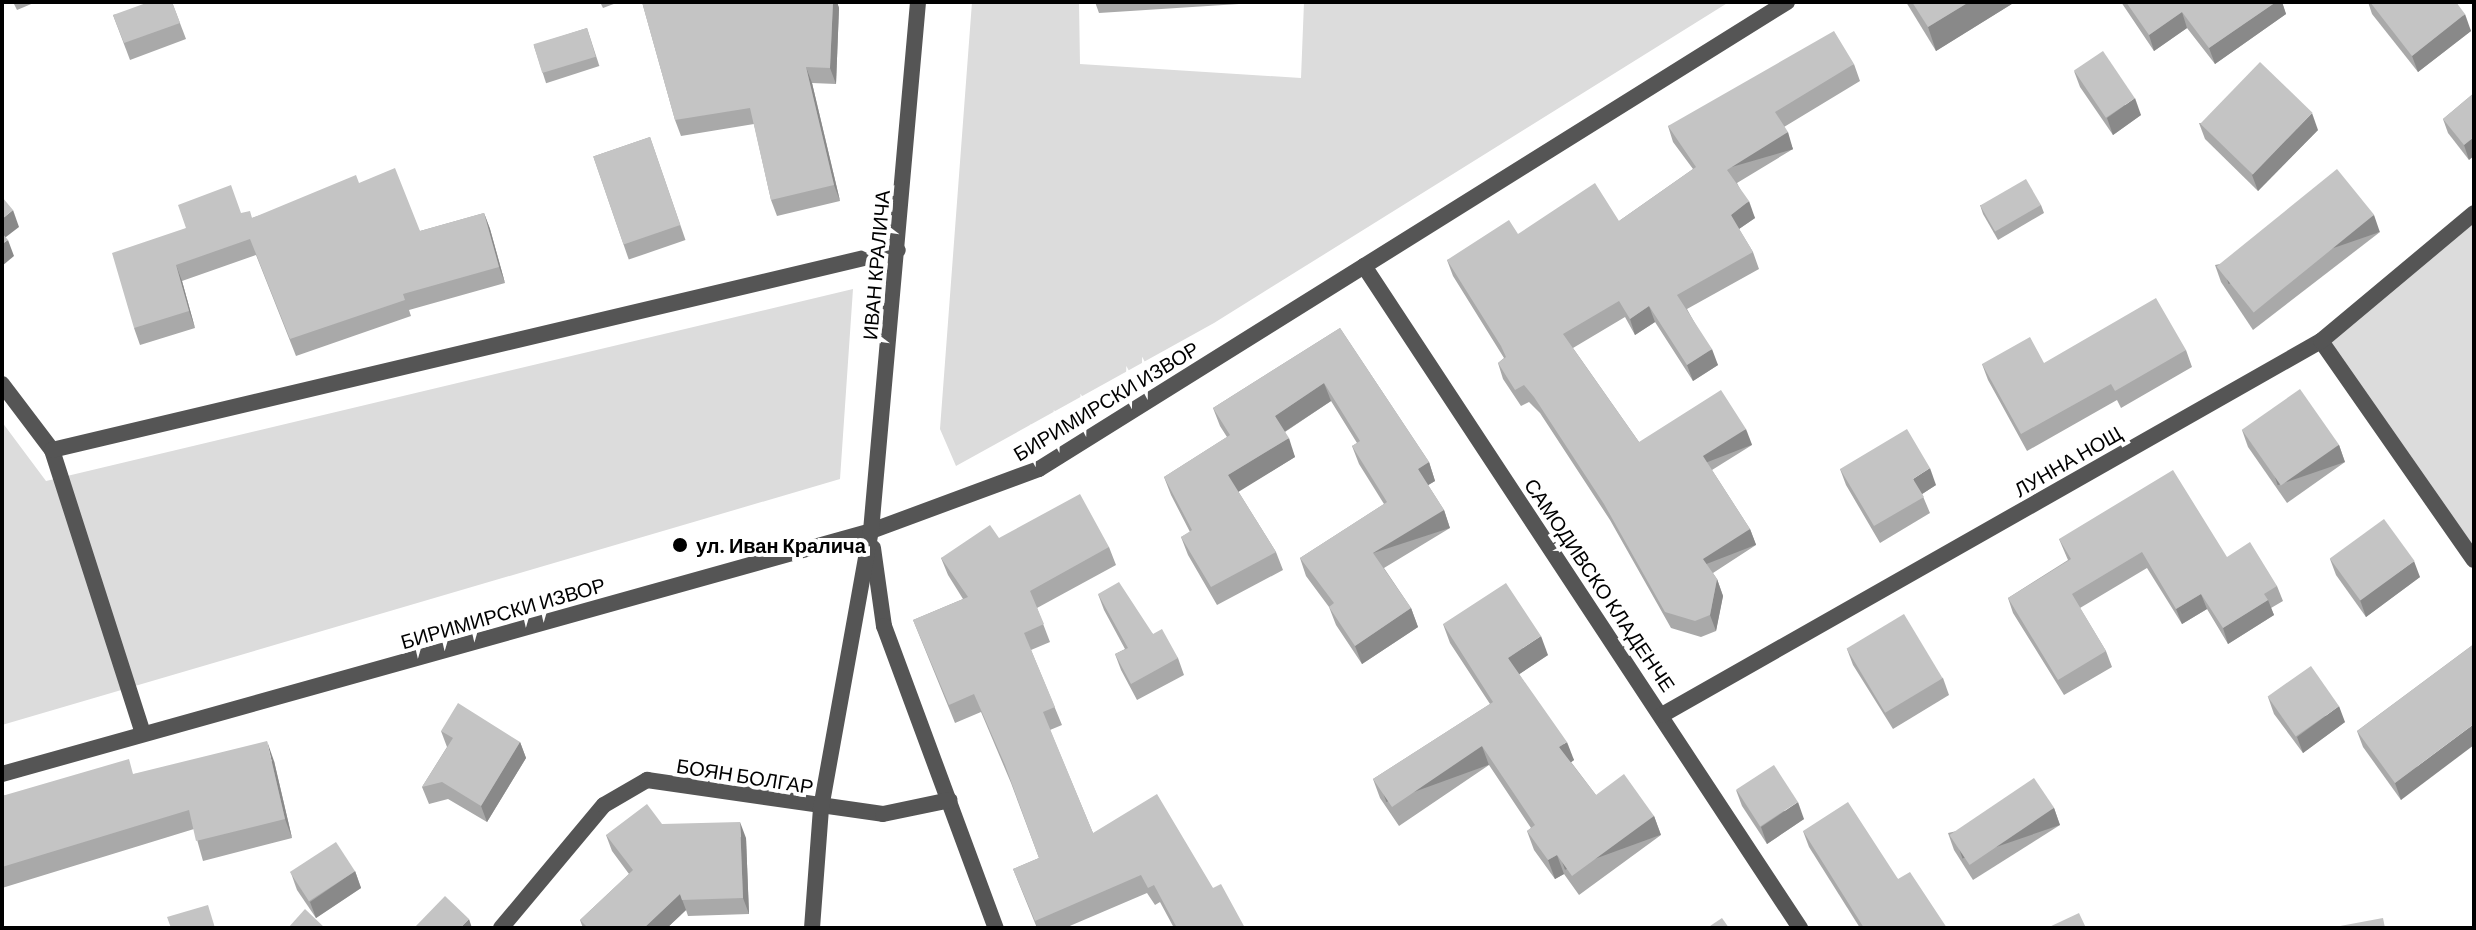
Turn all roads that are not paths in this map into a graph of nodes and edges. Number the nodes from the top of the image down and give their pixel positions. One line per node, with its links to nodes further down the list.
1 (918, 2): 4 (street, ИВАН КРАЛИЧА)
2 (1787, 2): 5 (street, БИРИМИРСКИ ИЗВОР)
3 (2474, 213): 6 (street, ЛУННА НОЩ)
4 (898, 250): 8 (street); 9 (street, ИВАН КРАЛИЧА)
5 (1364, 266): 9 (street, БИРИМИРСКИ ИЗВОР); 11 (street, САМОДИВСКО КЛАДЕНЧЕ)
6 (2321, 341): 10 (street); 11 (street, ЛУННА НОЩ)
7 (2, 384): 8 (street)
8 (52, 450): 12 (street)
9 (871, 531): 12 (street, БИРИМИРСКИ ИЗВОР); 14 (street, ИВАН КРАЛИЧА); 15 (street, ИВАН КРАЛИЧА)
10 (2474, 560)
11 (1662, 715): 19 (street, САМОДИВСКО КЛАДЕНЧЕ)
12 (143, 734): 13 (street, БИРИМИРСКИ ИЗВОР)
13 (2, 774)
14 (950, 800): 15 (street, БОЯН БОЛГАР); 18 (street, ИВАН КРАЛИЧА)
15 (821, 808): 16 (street, БОЯН БОЛГАР); 17 (street, ИВАН КРАЛИЧА)
16 (501, 928)
17 (812, 928)
18 (996, 928)
19 (1800, 928)

